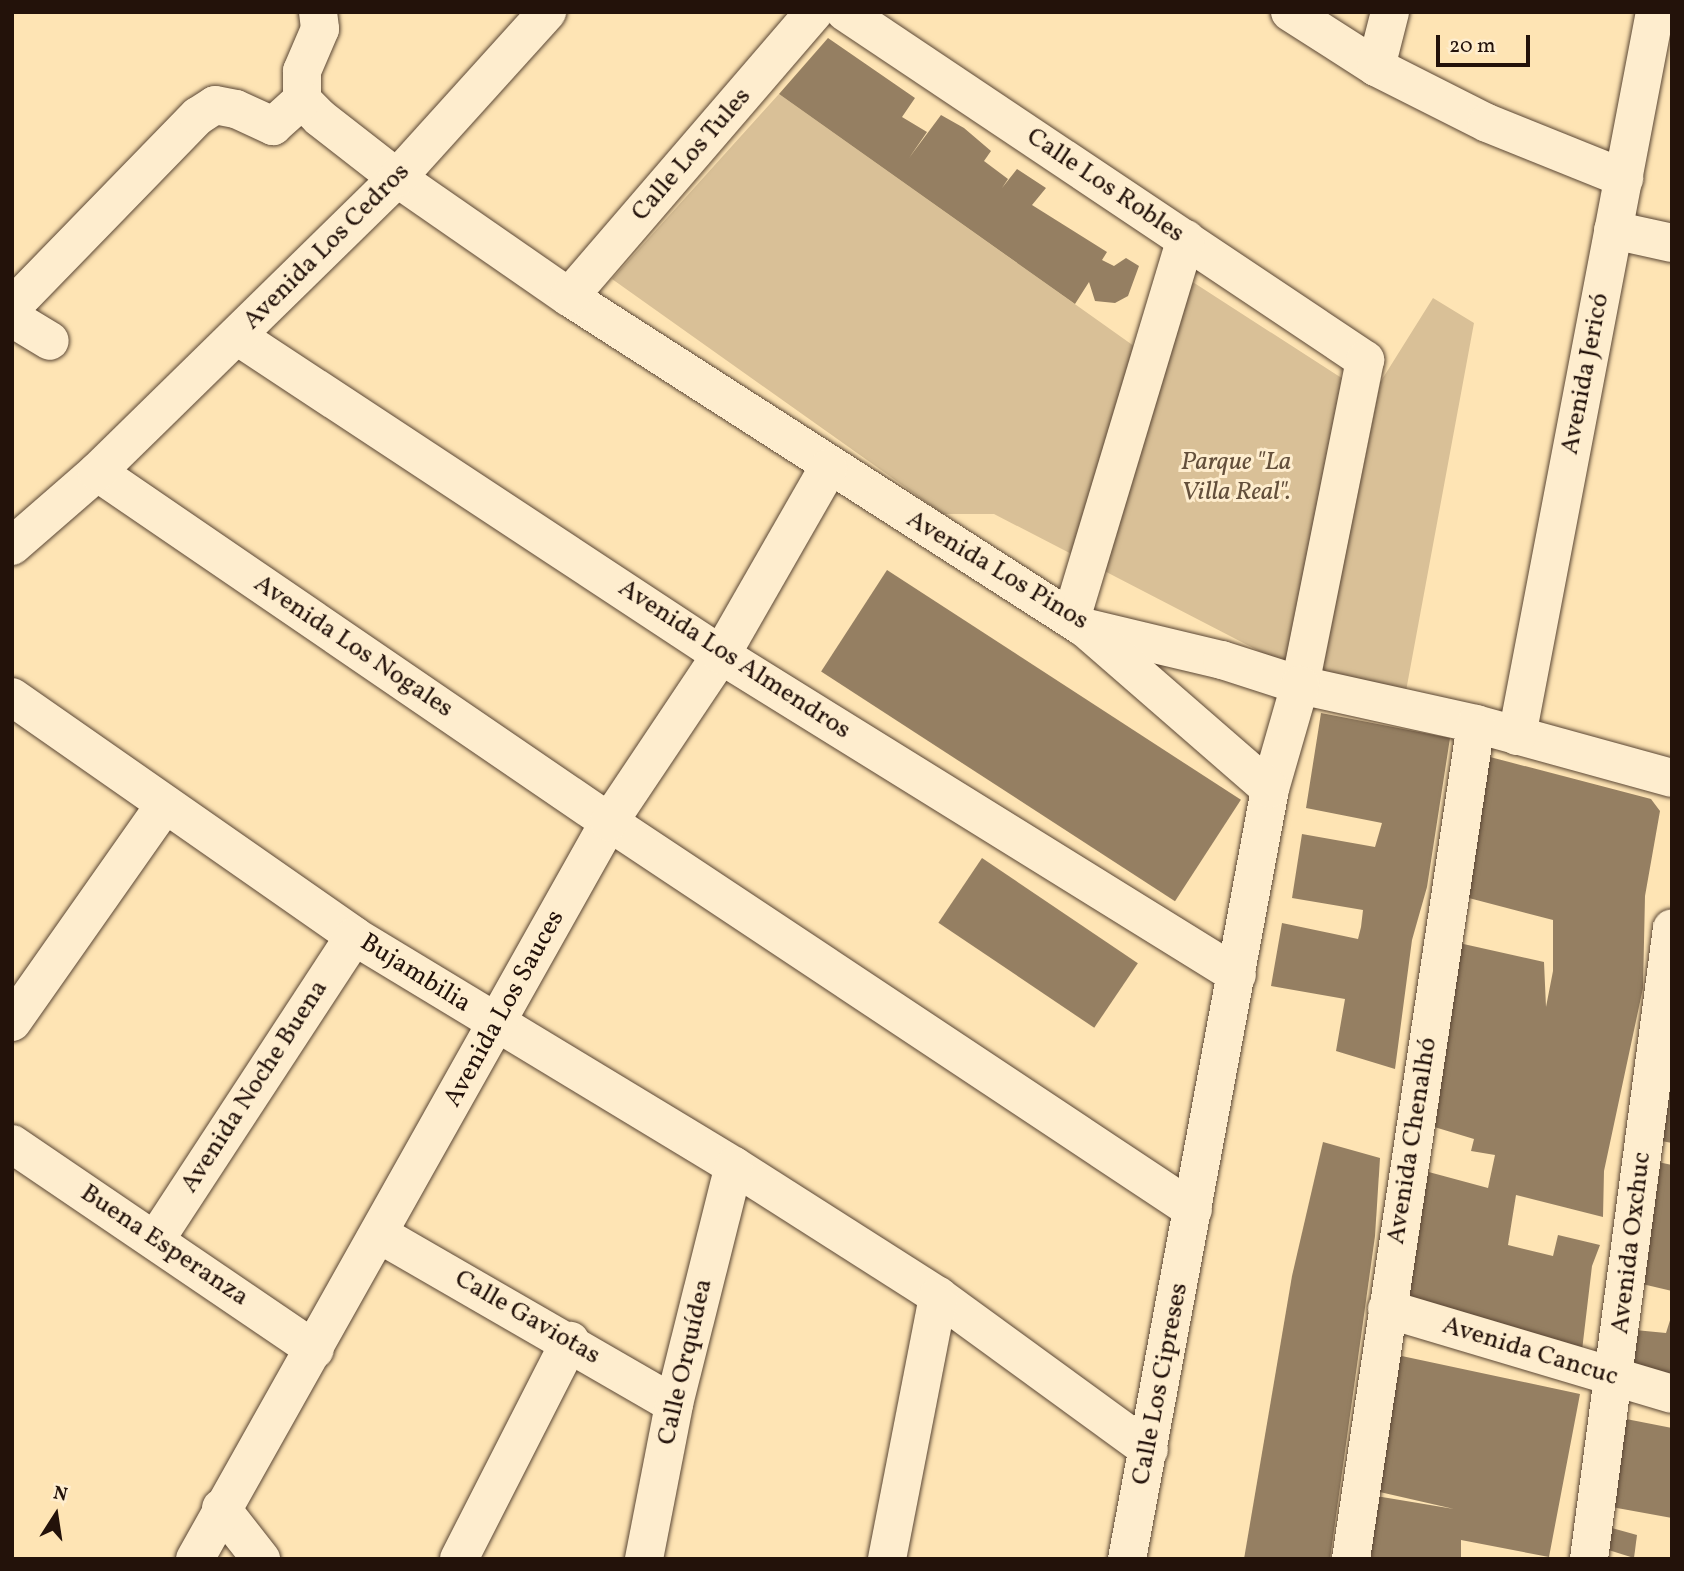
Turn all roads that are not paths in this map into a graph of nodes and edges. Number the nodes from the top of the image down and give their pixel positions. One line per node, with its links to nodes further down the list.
1 (318, 12): 9 (street)
2 (547, 12): 11 (street, Avenida Los Cedros)
3 (814, 12): 15 (street, Calle Los Tules)
4 (845, 12): 13 (street, Calle Los Robles)
5 (1290, 12): 8 (street)
6 (1391, 12): 8 (street)
7 (1655, 12): 10 (street, Avenida Jericó)
8 (1376, 67): 10 (street)
9 (302, 100): 11 (street, Avenida Los Pinos); 16 (street)
10 (1624, 177): 12 (street, Avenida Jericó)
11 (397, 178): 15 (street, Avenida Los Pinos); 18 (street, Avenida Los Cedros)
12 (1613, 229): 14 (street); 29 (street, Avenida Jericó)
13 (1186, 239): 20 (street, Calle Los Robles); 24 (street)
14 (1672, 243)
15 (569, 297): 21 (street, Avenida Los Pinos)
16 (12, 307)
17 (12, 318): 19 (street)
18 (237, 336): 22 (street, Avenida Los Cedros); 25 (street, Avenida Los Almendros)
19 (50, 341)
20 (1365, 360): 26 (street, Calle Los Cipreses)
21 (828, 468): 24 (street, Avenida Los Pinos); 25 (street, Avenida Los Sauces)
22 (97, 472): 23 (street, Avenida Los Cedros); 33 (street, Avenida Los Nogales)
23 (12, 546)
24 (1077, 623): 26 (street, Avenida Los Pinos); 31 (street)
25 (721, 654): 33 (street, Avenida Los Sauces); 36 (street, Avenida Los Almendros)
26 (1300, 685): 28 (street, Avenida Los Pinos); 31 (street, Calle Los Cipreses)
27 (12, 698): 32 (street, Bujambilia)
28 (1476, 724): 29 (street, Avenida Los Pinos); 45 (street, Avenida Chenalhó)
29 (1517, 736): 30 (street, Avenida Los Pinos)
30 (1672, 778)
31 (1270, 789): 36 (street, Calle Los Cipreses)
32 (165, 804): 35 (street, Bujambilia); 37 (street)
33 (609, 822): 38 (street, Avenida Los Sauces); 41 (street, Avenida Los Nogales)
34 (1672, 928): 48 (street, Avenida Oxchuc)
35 (354, 936): 38 (street, Bujambilia); 43 (street, Avenida Noche Buena)
36 (1237, 975): 41 (street, Calle Los Cipreses)
37 (12, 1022)
38 (497, 1024): 40 (street, Bujambilia); 42 (street, Avenida Los Sauces)
39 (12, 1144): 43 (street, Buena Esperanza)
40 (734, 1166): 44 (street, Bujambilia); 50 (street, Calle Orquídea)
41 (1194, 1210): 51 (street, Calle Los Cipreses)
42 (379, 1234): 46 (street, Calle Gaviotas); 47 (street, Avenida Los Sauces)
43 (156, 1239): 47 (street, Buena Esperanza)
44 (938, 1296): 51 (street, Bujambilia); 57 (street)
45 (1387, 1309): 48 (street, Avenida Cancuc); 59 (street, Avenida Chenalhó)
46 (570, 1341): 50 (street, Calle Gaviotas); 55 (street)
47 (315, 1350): 52 (street, Avenida Los Sauces)
48 (1615, 1378): 49 (street, Avenida Cancuc); 60 (street, Avenida Oxchuc)
49 (1672, 1394)
50 (674, 1404): 56 (street, Calle Orquídea)
51 (1149, 1450): 58 (street, Calle Los Cipreses)
52 (221, 1508): 53 (street, Avenida Los Sauces); 54 (street)
53 (195, 1559)
54 (261, 1559)
55 (459, 1559)
56 (644, 1559)
57 (887, 1559)
58 (1127, 1559)
59 (1352, 1559)
60 (1589, 1559)

